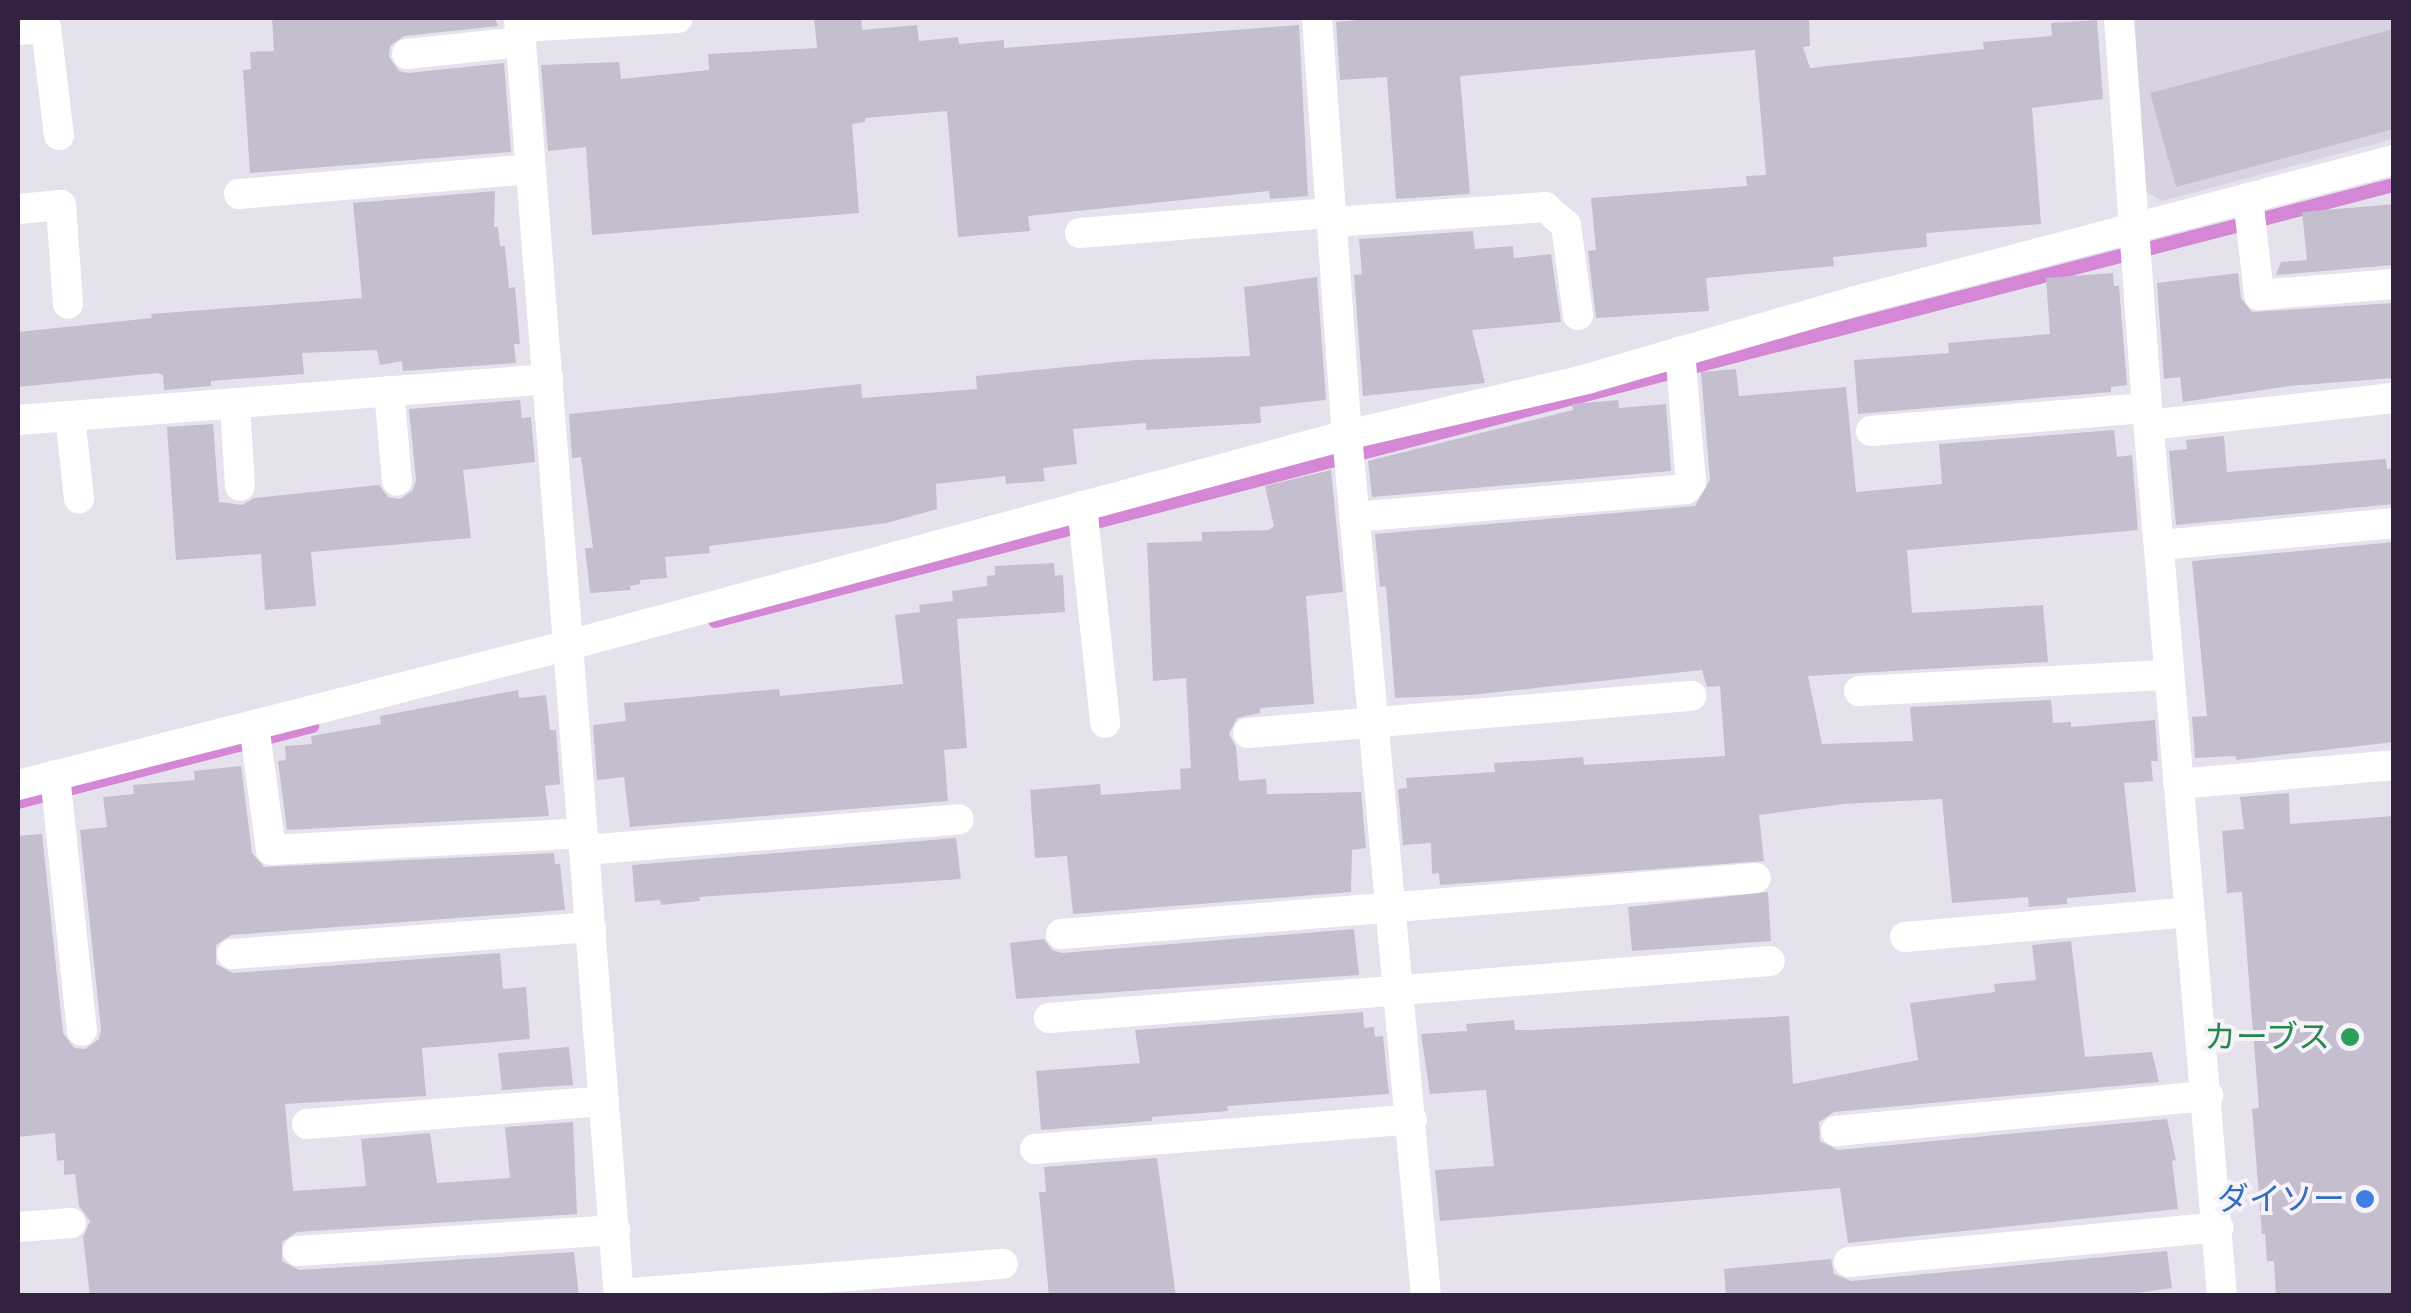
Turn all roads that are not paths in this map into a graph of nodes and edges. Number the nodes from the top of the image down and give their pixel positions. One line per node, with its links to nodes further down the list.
1 (678, 18): 4 (street)
2 (1317, 18): 13 (street)
3 (2120, 18): 14 (street)
4 (520, 29): 6 (street); 9 (street)
5 (18, 30): 7 (street)
6 (407, 54)
7 (58, 134)
8 (2394, 160): 11 (street)
9 (531, 169): 10 (street); 20 (street)
10 (239, 194)
11 (2248, 198): 14 (street); 16 (street)
12 (18, 208): 17 (street)
13 (1331, 217): 15 (street); 18 (street); 28 (street)
14 (2134, 228): 19 (street); 25 (street)
15 (1080, 233)
16 (2394, 284)
17 (68, 304)
18 (1578, 316)
19 (1680, 351): 28 (street); 33 (street)
20 (548, 379): 21 (street); 36 (street)
21 (389, 392): 23 (street); 29 (street)
22 (2394, 398): 25 (street)
23 (235, 403): 24 (street); 30 (street)
24 (70, 416): 26 (street); 31 (street)
25 (2148, 416): 27 (street); 35 (street)
26 (18, 420)
27 (1871, 431)
28 (1347, 436): 32 (street); 33 (street)
29 (397, 481)
30 (240, 486)
31 (79, 499)
32 (1082, 506): 36 (street); 41 (street)
33 (1354, 517): 40 (street)
34 (2394, 523): 35 (street)
35 (2160, 546): 37 (street)
36 (569, 644): 42 (street); 49 (street)
37 (2170, 674): 38 (street); 46 (street)
38 (1859, 691)
39 (1691, 696): 40 (street)
40 (1374, 720): 43 (street); 51 (street)
41 (1105, 722)
42 (254, 725): 45 (street); 49 (street)
43 (1248, 733)
44 (2394, 765): 46 (street)
45 (55, 776): 47 (street); 60 (street)
46 (2178, 784): 52 (street)
47 (18, 785)
48 (959, 819): 49 (street)
49 (584, 841): 53 (street)
50 (1756, 878): 51 (street)
51 (1392, 906): 54 (street); 58 (street)
52 (2189, 912): 55 (street); 61 (street)
53 (591, 927): 56 (street); 62 (street)
54 (1061, 934)
55 (1904, 937)
56 (232, 954)
57 (1770, 961): 58 (street)
58 (1400, 988): 59 (street); 63 (street)
59 (1049, 1018)
60 (82, 1031)
61 (2208, 1096): 65 (street); 69 (street)
62 (604, 1102): 64 (street); 70 (street)
63 (1412, 1120): 66 (street); 75 (street)
64 (307, 1124)
65 (1836, 1131)
66 (1035, 1149)
67 (70, 1222): 68 (street)
68 (18, 1227)
69 (2218, 1227): 72 (street); 76 (street)
70 (614, 1230): 71 (street); 74 (street)
71 (298, 1252)
72 (1849, 1262)
73 (1003, 1264): 74 (street)
74 (619, 1295)
75 (1426, 1296)
76 (2222, 1296)

